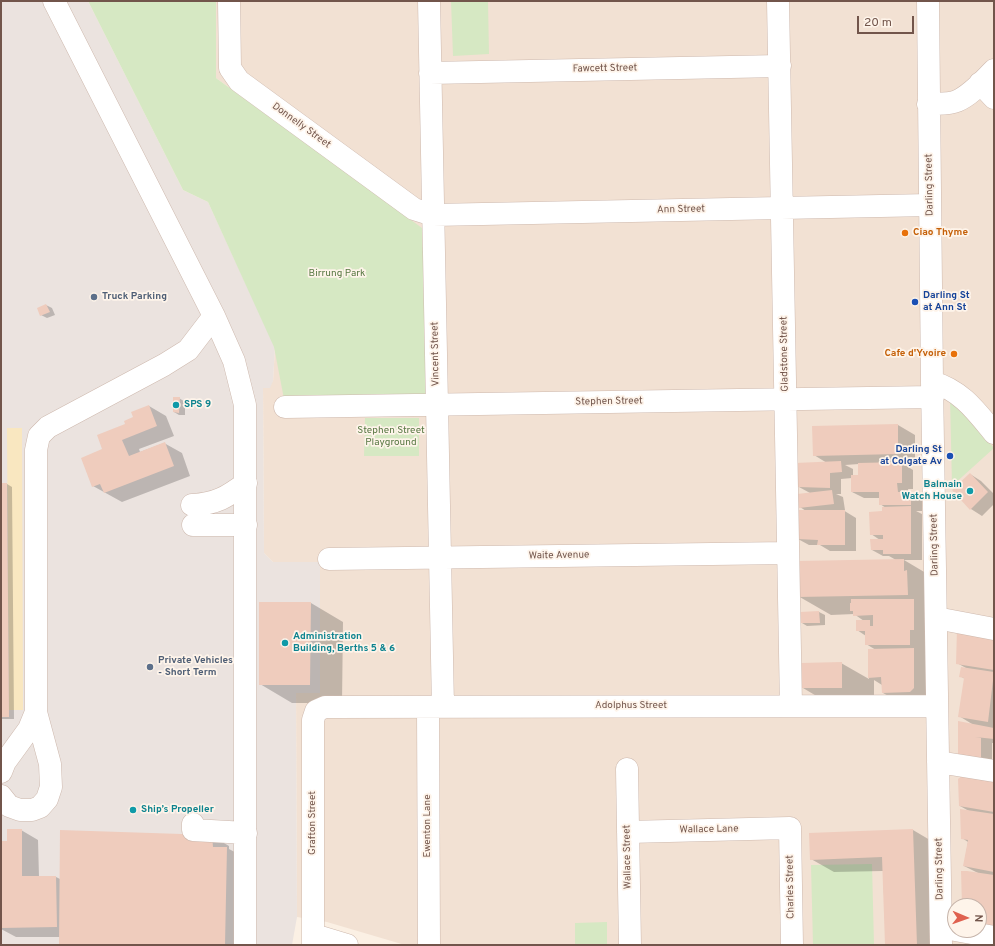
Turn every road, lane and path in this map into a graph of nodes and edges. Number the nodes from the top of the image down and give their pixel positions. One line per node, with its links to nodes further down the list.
1 (54, 1): 13 (street)
2 (229, 1): 12 (street, Donnelly Street)
3 (429, 1): 7 (street, Vincent Street)
4 (778, 1): 6 (street, Gladstone Street)
5 (928, 1): 9 (street, Darling Street)
6 (780, 66): 7 (street, Fawcett Street); 11 (street, Gladstone Street)
7 (430, 73): 12 (street, Vincent Street)
8 (989, 84): 9 (street)
9 (928, 104): 10 (street, Darling Street)
10 (930, 205): 11 (street, Ann Street); 14 (street, Darling Street)
11 (782, 208): 12 (street, Ann Street); 15 (street, Gladstone Street)
12 (433, 215): 16 (street, Vincent Street)
13 (214, 316): 19 (street); 30 (street)
14 (932, 389): 15 (street, Stephen Street); 18 (street); 24 (street, Darling Street)
15 (785, 399): 16 (street, Stephen Street); 21 (street, Gladstone Street)
16 (437, 405): 17 (street, Stephen Street); 22 (street, Vincent Street)
17 (285, 407)
18 (994, 433)
19 (246, 483): 20 (street); 20 (street)
20 (246, 525): 39 (street)
21 (788, 553): 22 (street, Waite Avenue); 26 (street, Gladstone Street)
22 (440, 558): 23 (street, Waite Avenue); 29 (street, Vincent Street)
23 (329, 559)
24 (936, 618): 25 (street); 27 (street, Darling Street)
25 (994, 629)
26 (790, 706): 27 (street, Adolphus Street); 29 (street, Adolphus Street)
27 (937, 706): 31 (street, Darling Street)
28 (325, 707): 29 (street, Adolphus Street); 41 (street, Grafton Street)
29 (435, 707): 44 (street, Ewenton Lane)
30 (36, 712): 34 (street); 35 (street)
31 (938, 762): 33 (street); 40 (street, Darling Street)
32 (627, 769): 38 (street, Wallace Street)
33 (994, 771)
34 (1, 772)
35 (1, 796)
36 (193, 824): 39 (street)
37 (790, 828): 38 (street, Wallace Lane); 46 (street, Charles Street)
38 (628, 832): 45 (street, Wallace Street)
39 (246, 833): 42 (street)
40 (947, 916)
41 (314, 940): 43 (street)
42 (245, 945)
43 (347, 945)
44 (429, 945)
45 (630, 945)
46 (792, 945)

